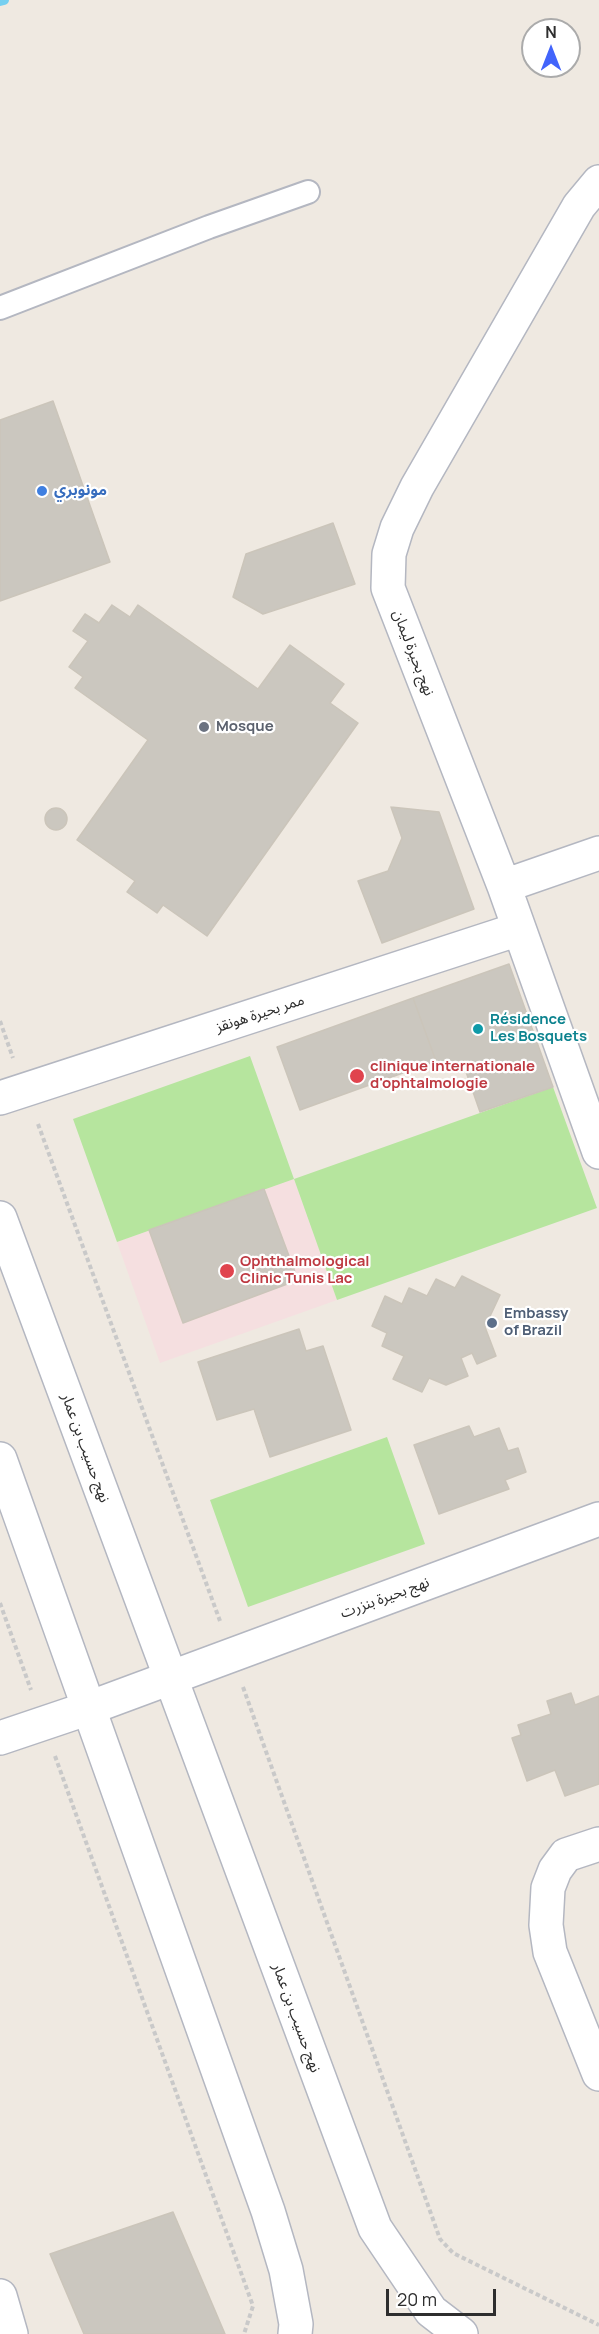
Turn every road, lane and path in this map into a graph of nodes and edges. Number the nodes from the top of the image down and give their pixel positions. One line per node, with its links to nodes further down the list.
1 (599, 182): 5 (street, نهج بحيرة ليمان)
2 (308, 192): 3 (lane)
3 (0, 308)
4 (599, 853): 5 (street)
5 (504, 886): 6 (street, نهج بحيرة ليمان)
6 (519, 929): 8 (street, ممر بحيرة هونقز); 9 (street, نهج بحيرة ليمان)
7 (0, 1021): 8 (path)
8 (13, 1094): 14 (path)
9 (599, 1152)
10 (0, 1218): 15 (street, نهج حسيب بن عمار)
11 (0, 1459): 16 (street)
12 (599, 1519): 14 (street, نهج بحيرة بنزرت)
13 (0, 1603): 17 (path)
14 (232, 1654): 15 (street, نهج بحيرة بنزرت); 22 (path)
15 (170, 1678): 16 (street); 26 (street, نهج حسيب بن عمار)
16 (89, 1708): 17 (street); 25 (street)
17 (43, 1723): 18 (street); 24 (path)
18 (0, 1738)
19 (599, 1844): 20 (street)
20 (599, 2074)
21 (0, 2296): 23 (street)
22 (599, 2325)
23 (11, 2334)
24 (244, 2334)
25 (295, 2334)
26 (461, 2334)

